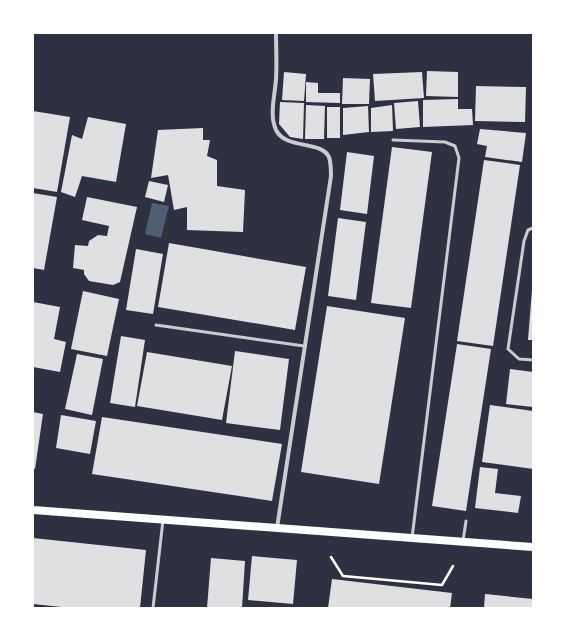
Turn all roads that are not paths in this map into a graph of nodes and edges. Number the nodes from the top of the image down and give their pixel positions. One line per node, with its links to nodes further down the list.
1 (276, 33): 5 (street)
2 (393, 140): 11 (lane)
3 (533, 228): 6 (lane)
4 (156, 325): 5 (lane)
5 (304, 346): 10 (street)
6 (533, 360)
7 (33, 510): 8 (main road)
8 (163, 518): 10 (main road); 14 (lane)
9 (466, 521): 12 (lane)
10 (277, 528): 11 (main road)
11 (412, 538): 12 (main road)
12 (463, 542): 13 (main road)
13 (533, 547)
14 (153, 608)

